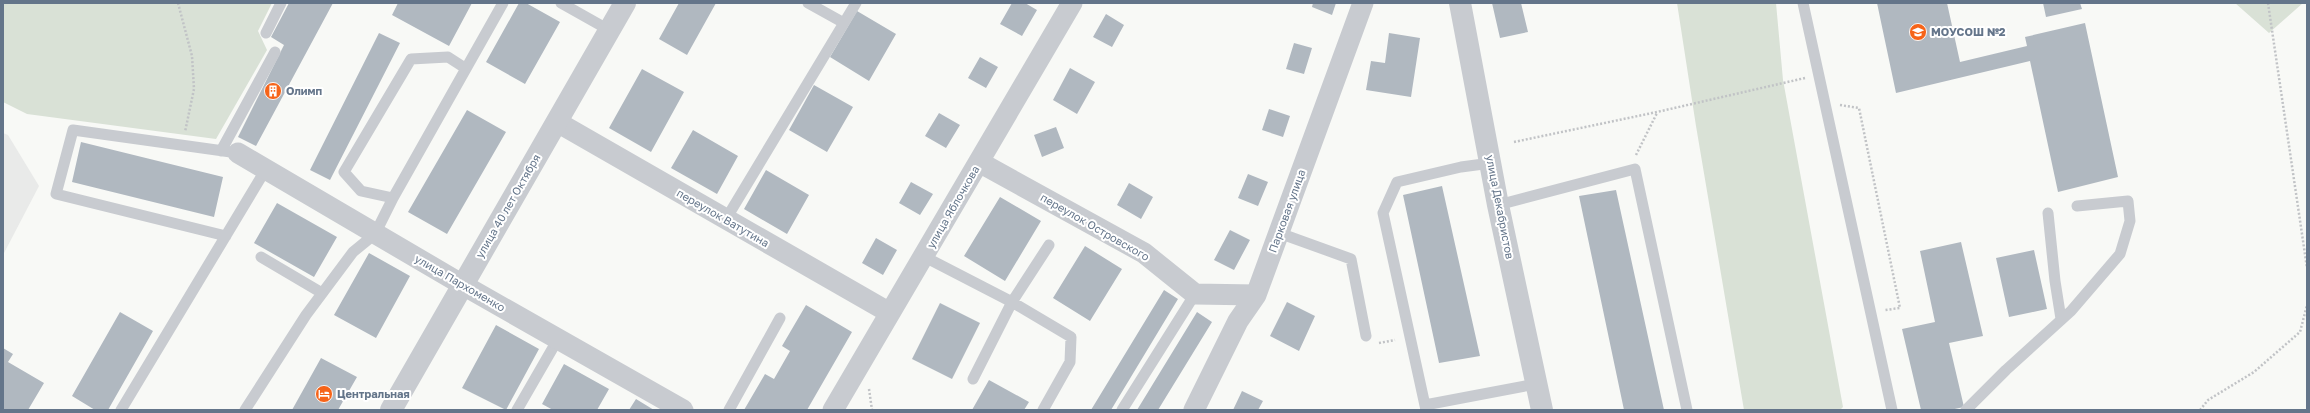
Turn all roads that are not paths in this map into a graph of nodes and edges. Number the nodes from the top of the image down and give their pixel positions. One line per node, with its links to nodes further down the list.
1 (281, 3): 13 (lane)
2 (503, 3): 15 (lane)
3 (561, 3): 12 (lane)
4 (625, 3): 12 (street, улица 40 лет Октября)
5 (808, 3): 11 (lane)
6 (856, 3): 11 (lane)
7 (1363, 3): 26 (street, Парковая улица)
8 (1460, 3): 19 (street, улица Декабристов)
9 (1803, 3): 57 (lane)
10 (1069, 4): 18 (street, улица Яблочкова)
11 (844, 23): 25 (lane)
12 (609, 30): 16 (street, улица 40 лет Октября)
13 (266, 33)
14 (275, 52): 17 (lane)
15 (465, 68): 21 (lane); 21 (lane)
16 (556, 122): 25 (street, переулок Ватутина); 32 (street, улица 40 лет Октября)
17 (230, 152): 20 (street, улица Пархоменко); 28 (lane)
18 (979, 162): 31 (street, улица Яблочкова); 34 (street, переулок Островского)
19 (1492, 163): 22 (street, улица Декабристов); 44 (lane)
20 (266, 169): 27 (street, улица Пархоменко); 28 (lane)
21 (393, 198): 27 (lane)
22 (1498, 205): 43 (street, улица Декабристов); 56 (lane)
23 (2077, 206): 39 (lane)
24 (2048, 213): 39 (lane)
25 (726, 219): 37 (street, переулок Ватутина)
26 (1279, 233): 35 (street, Парковая улица); 40 (lane)
27 (375, 234): 32 (street, улица Пархоменко); 33 (lane)
28 (226, 236): 45 (lane)
29 (1049, 245): 36 (lane)
30 (261, 256): 33 (lane)
31 (924, 256): 36 (lane); 37 (street, улица Яблочкова)
32 (463, 285): 41 (street, улица Пархоменко); 47 (street, улица 40 лет Октября)
33 (322, 294): 46 (lane)
34 (1195, 294): 35 (street); 53 (lane)
35 (1256, 295): 54 (street, Парковая улица)
36 (1012, 302): 42 (lane); 52 (lane)
37 (890, 314): 51 (street, улица Яблочкова)
38 (780, 318): 50 (lane)
39 (2061, 319): 58 (lane)
40 (1366, 336)
41 (558, 339): 48 (lane); 49 (street, улица Пархоменко)
42 (973, 379)
43 (1536, 384): 44 (lane); 55 (street, улица Декабристов)
44 (1425, 408)
45 (121, 410)
46 (245, 410)
47 (391, 410)
48 (517, 410)
49 (683, 410)
50 (729, 410)
51 (833, 410)
52 (1043, 410)
53 (1122, 410)
54 (1194, 410)
55 (1542, 410)
56 (1687, 410)
57 (1892, 410)
58 (1966, 410)

